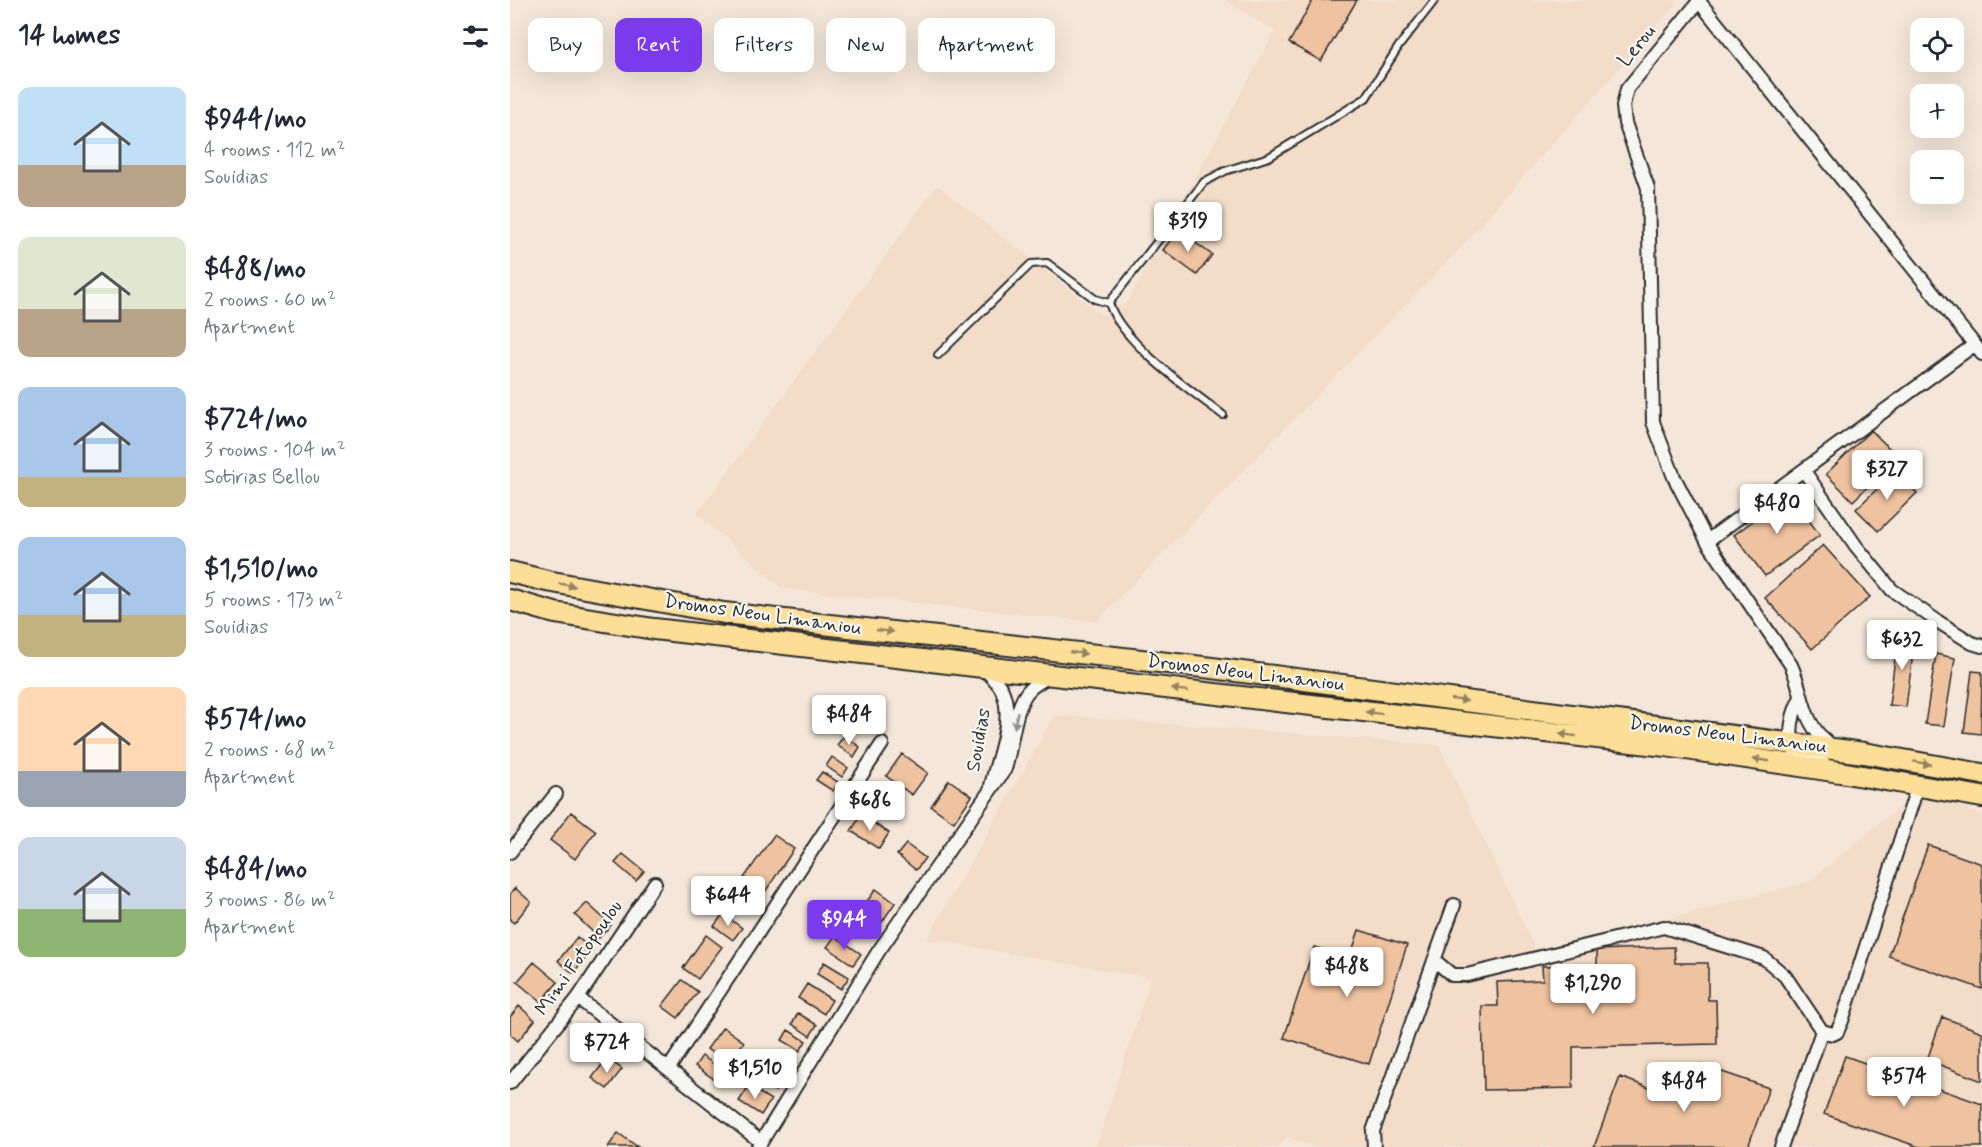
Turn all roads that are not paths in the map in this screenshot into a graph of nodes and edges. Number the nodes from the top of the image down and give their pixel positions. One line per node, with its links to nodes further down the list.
1 (1435, 0): 3 (lane)
2 (1699, 0): 4 (street); 8 (street, Lerou)
3 (1110, 303): 5 (lane); 6 (lane)
4 (1978, 349): 7 (street)
5 (938, 355)
6 (1223, 415)
7 (1804, 471): 8 (street); 11 (street)
8 (1707, 541): 14 (street)
9 (510, 572): 15 (main road, Dromos Neou Limaniou, one-way to 15)
10 (510, 600): 12 (main road, Dromos Neou Limaniou)
11 (1982, 646)
12 (984, 669): 13 (main road, Dromos Neou Limaniou); 21 (street, Souidias)
13 (1049, 675): 18 (main road, Dromos Neou Limaniou, one-way to 13); 21 (street, Souidias, one-way to 21)
14 (1801, 697): 15 (street); 17 (street)
15 (1791, 743): 17 (main road, Dromos Neou Limaniou); 18 (street)
16 (882, 744): 30 (street)
17 (1834, 749): 19 (main road, Dromos Neou Limaniou, one-way to 19)
18 (1840, 772): 20 (main road, Dromos Neou Limaniou)
19 (1982, 774)
20 (1918, 785): 23 (main road, Dromos Neou Limaniou); 29 (street)
21 (990, 790): 32 (street, Souidias)
22 (556, 794): 24 (street)
23 (1982, 797)
24 (510, 852)
25 (655, 884): 28 (street, Mimi Fotopoulou)
26 (1454, 905): 27 (street)
27 (1434, 960): 29 (street); 33 (street)
28 (578, 998): 30 (street); 31 (street, Mimi Fotopoulou)
29 (1822, 1030): 34 (street)
30 (669, 1068): 32 (street)
31 (510, 1083)
32 (759, 1144)
33 (1374, 1147)
34 (1781, 1147)

